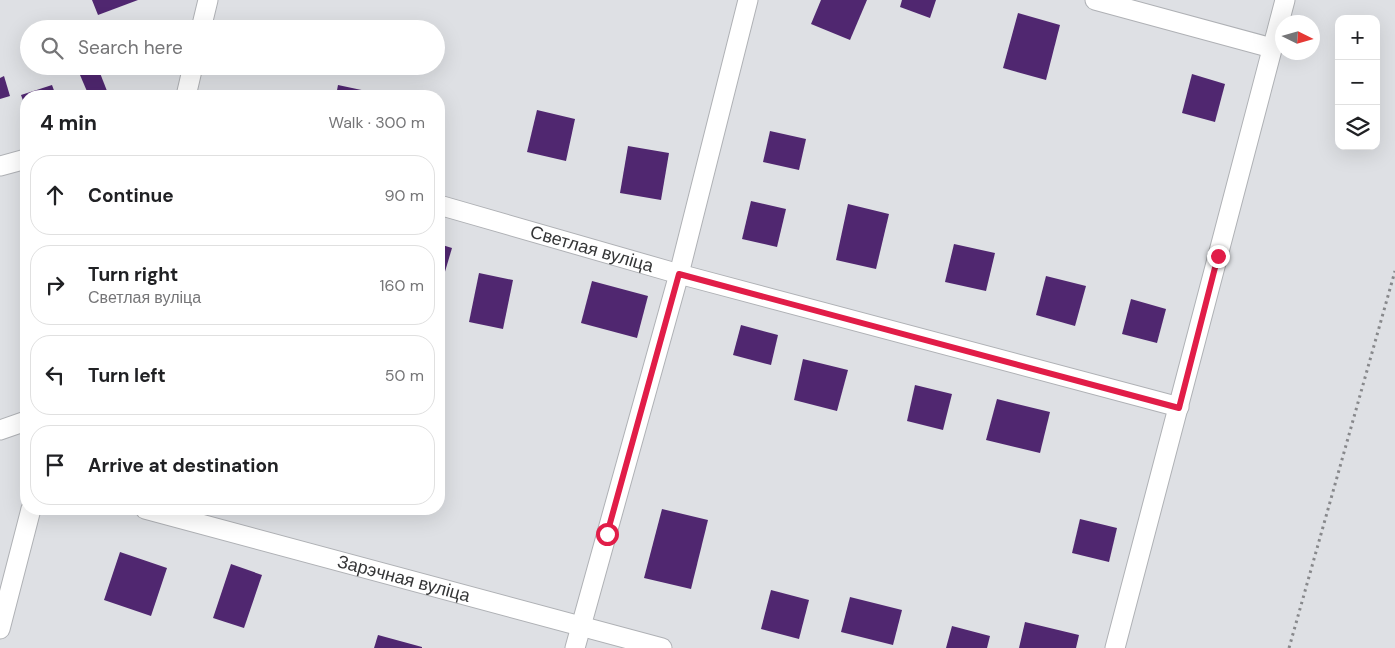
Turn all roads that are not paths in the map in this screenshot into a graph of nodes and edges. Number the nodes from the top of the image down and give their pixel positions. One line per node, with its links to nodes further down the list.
1 (208, 0): 5 (street)
2 (748, 0): 12 (street)
3 (1095, 0): 6 (street)
4 (1284, 0): 6 (street)
5 (204, 20)
6 (1272, 48): 13 (street)
7 (191, 75): 8 (street)
8 (187, 90)
9 (20, 160): 10 (street)
10 (0, 166)
11 (445, 207): 12 (street, Светлая вуліца)
12 (679, 274): 13 (street, Светлая вуліца); 18 (street)
13 (1179, 408): 22 (street)
14 (20, 423): 15 (street)
15 (0, 430)
16 (30, 515): 19 (street)
17 (167, 515): 18 (street, Зарэчная вуліца)
18 (582, 627): 20 (street); 21 (street, Зарэчная вуліца)
19 (0, 629)
20 (576, 648)
21 (662, 648)
22 (1115, 648)

